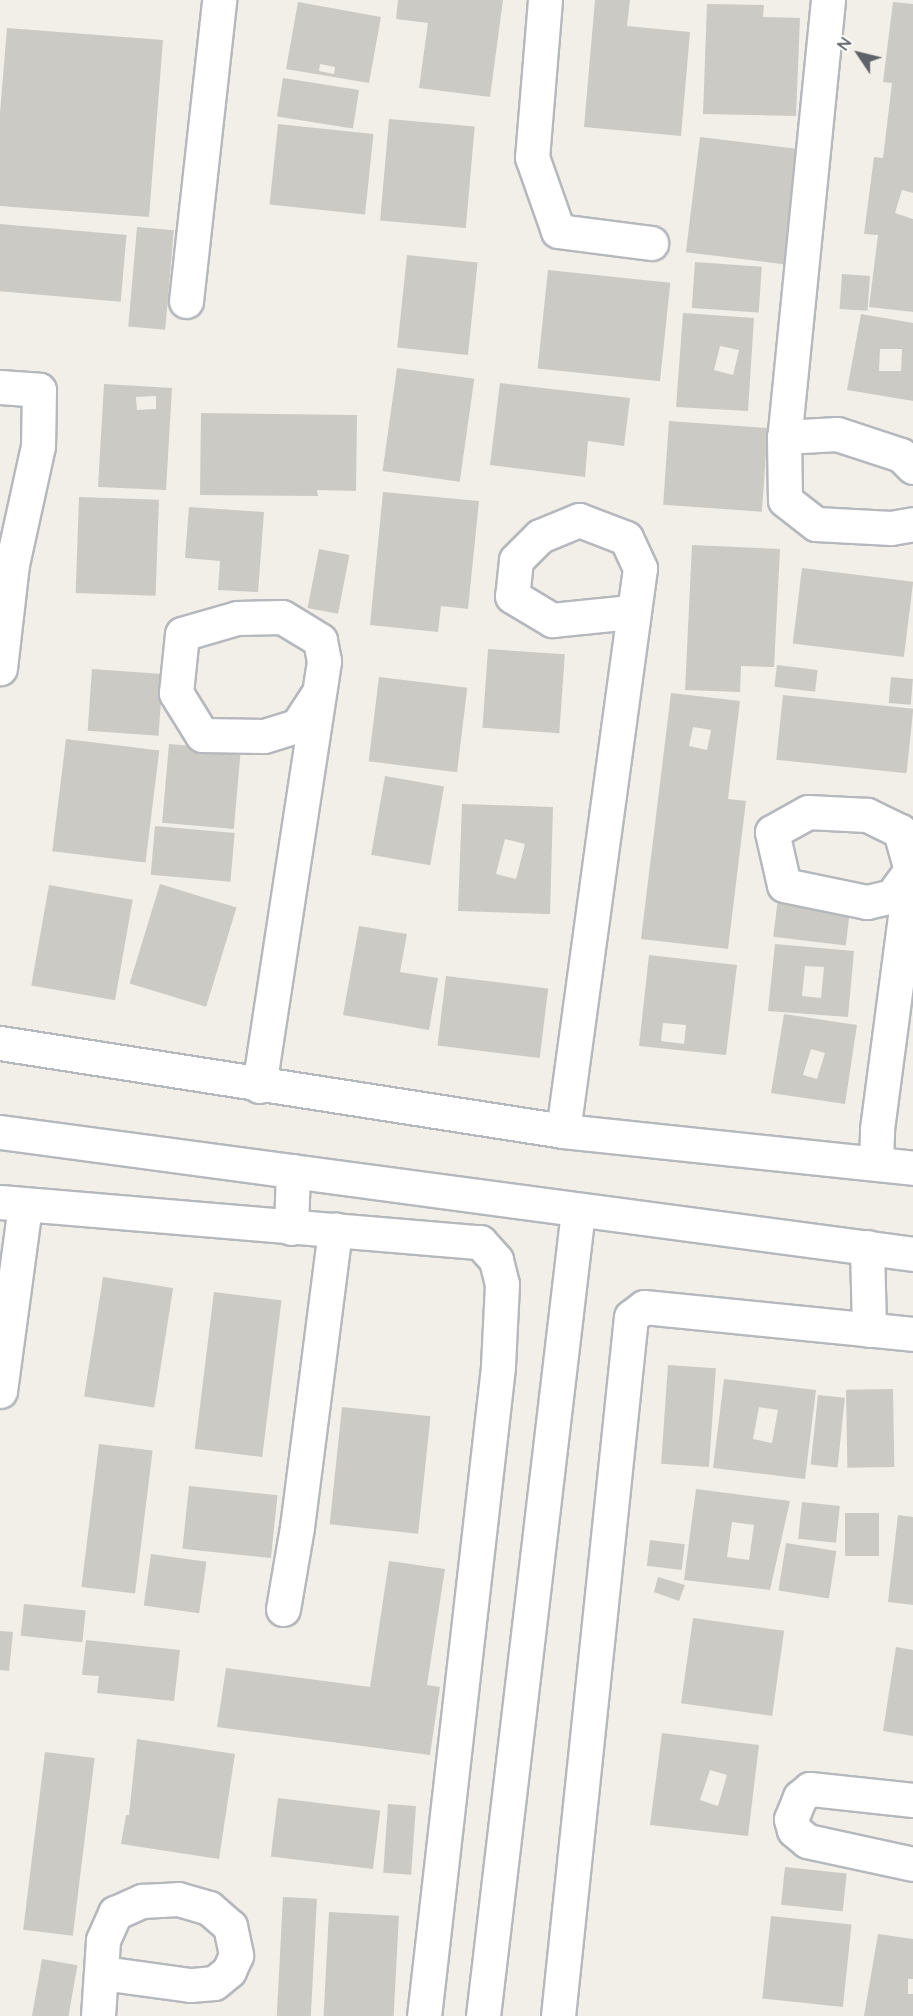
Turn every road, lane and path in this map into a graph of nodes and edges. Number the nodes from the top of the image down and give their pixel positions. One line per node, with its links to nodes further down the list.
1 (219, 0): 5 (street)
2 (545, 0): 4 (street)
3 (828, 0): 7 (street)
4 (651, 243)
5 (186, 301)
6 (0, 387): 11 (street)
7 (784, 437): 8 (street); 9 (street)
8 (913, 467)
9 (913, 524)
10 (631, 612): 16 (street)
11 (0, 668)
12 (316, 697): 12 (street); 15 (street)
13 (911, 870): 18 (street)
14 (0, 1043): 15 (street)
15 (260, 1086): 16 (street)
16 (563, 1131): 18 (street)
17 (0, 1132): 20 (street)
18 (876, 1162): 19 (street)
19 (913, 1168)
20 (293, 1171): 22 (street); 23 (street)
21 (13, 1205): 23 (street); 29 (street)
22 (578, 1211): 25 (street); 36 (street)
23 (291, 1228): 24 (street)
24 (335, 1229): 30 (street); 35 (street)
25 (867, 1247): 26 (street); 27 (street)
26 (913, 1254)
27 (869, 1330): 28 (street); 37 (street)
28 (913, 1334)
29 (0, 1391)
30 (283, 1609)
31 (913, 1800): 32 (street)
32 (913, 1864)
33 (102, 1973): 34 (street)
34 (98, 2016)
35 (424, 2016)
36 (483, 2016)
37 (558, 2016)

